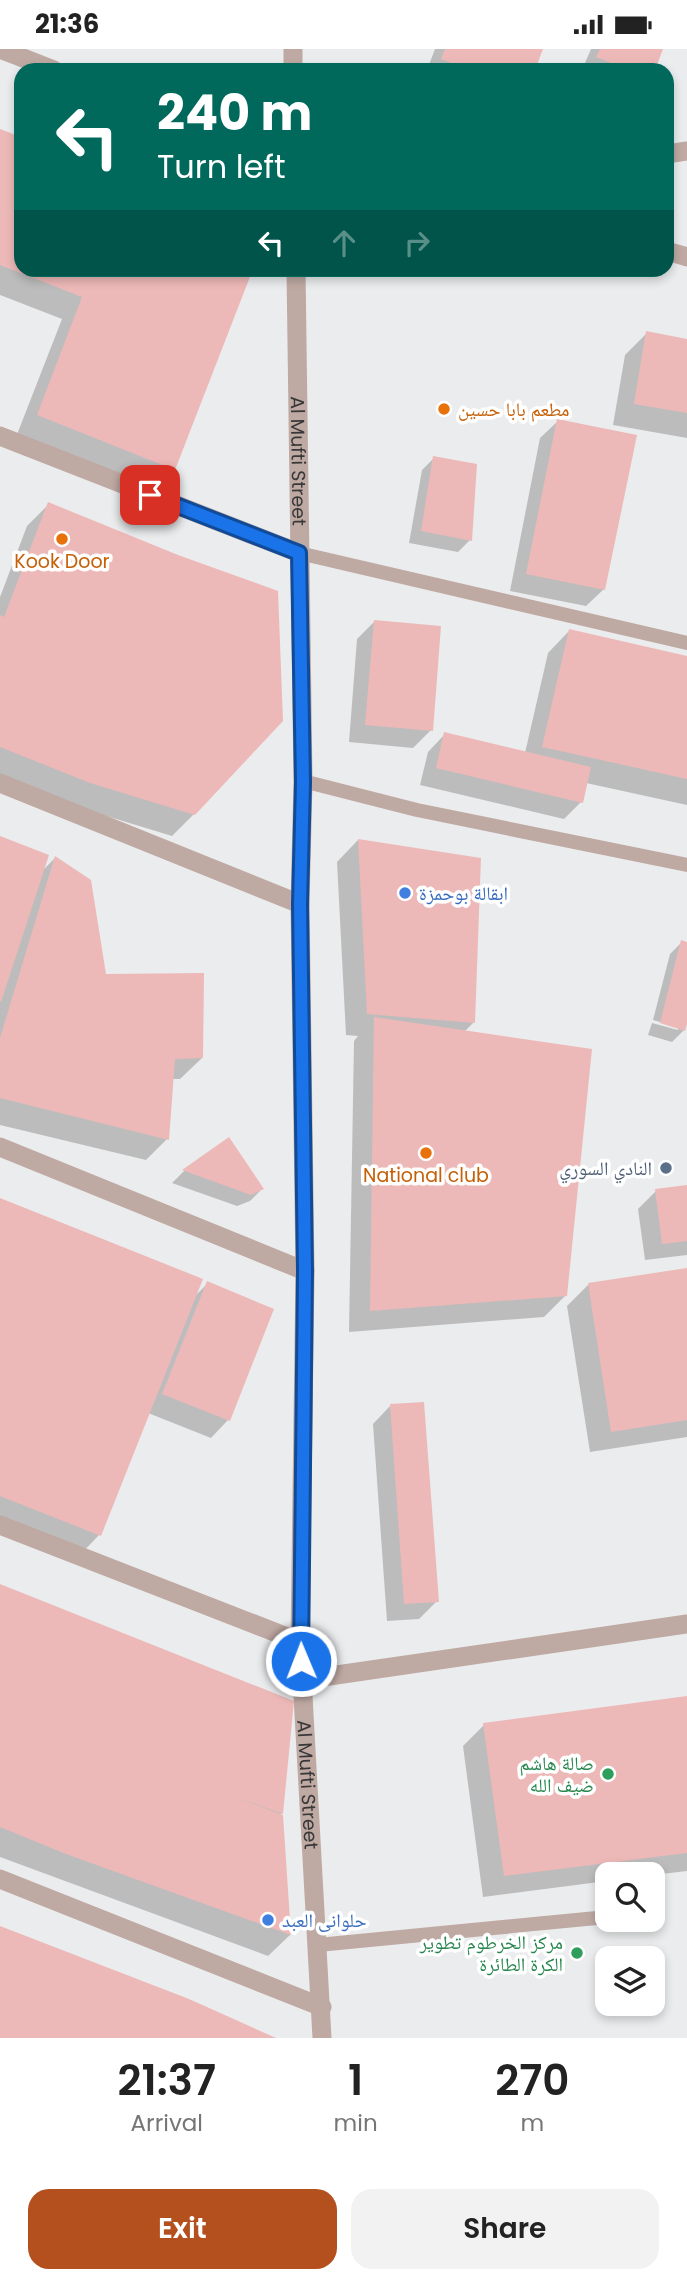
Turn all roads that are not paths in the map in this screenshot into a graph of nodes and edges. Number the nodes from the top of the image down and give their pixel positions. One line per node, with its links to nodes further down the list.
1 (0, 50): 2 (street)
2 (35, 63)
3 (296, 277): 5 (street, Al Mufti Street)
4 (0, 436): 5 (street)
5 (299, 553): 6 (lane); 7 (street, Al Mufti Street)
6 (687, 643)
7 (303, 782): 9 (lane); 10 (street, Al Mufti Street)
8 (0, 783): 10 (street)
9 (687, 865)
10 (300, 904): 12 (street, Al Mufti Street)
11 (0, 1147): 12 (street)
12 (305, 1271): 15 (street, Al Mufti Street)
13 (0, 1525): 15 (street)
14 (687, 1624): 16 (street)
15 (300, 1642): 16 (street, Al Mufti Street)
16 (302, 1680): 19 (street, Al Mufti Street)
17 (0, 1879): 20 (street)
18 (595, 1918): 19 (lane)
19 (318, 1945): 20 (street, Al Mufti Street)
20 (322, 2007): 21 (street, Al Mufti Street)
21 (322, 2038)

